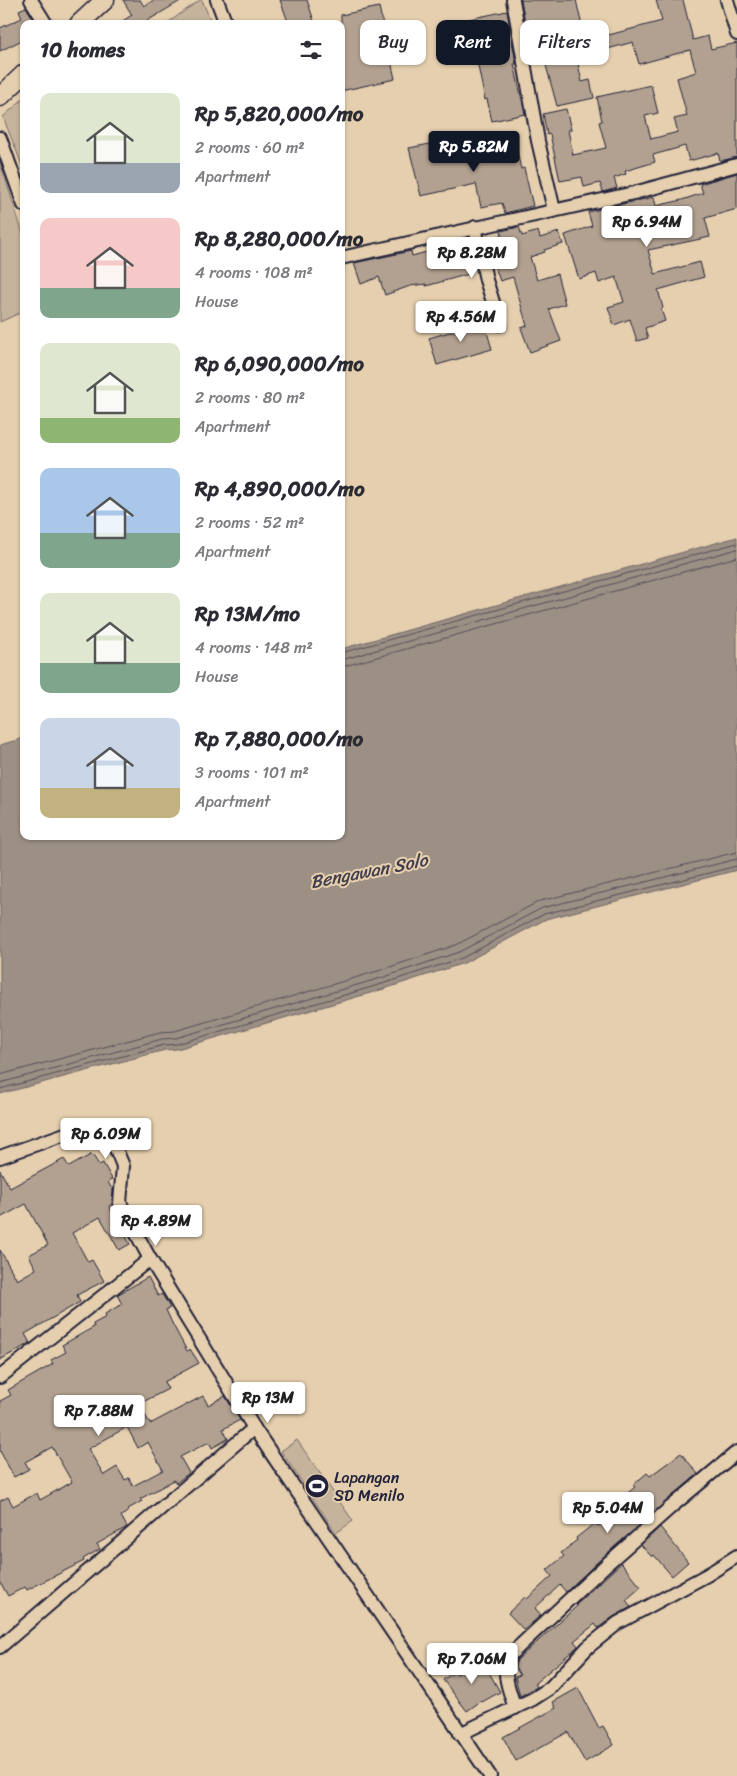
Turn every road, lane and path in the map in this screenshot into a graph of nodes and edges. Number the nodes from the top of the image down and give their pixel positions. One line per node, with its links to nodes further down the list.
1 (31, 0): 6 (street)
2 (105, 0): 7 (main road)
3 (217, 0): 8 (street)
4 (513, 0): 15 (street)
5 (727, 0): 9 (street)
6 (44, 20)
7 (83, 20)
8 (224, 20)
9 (737, 34)
10 (20, 78): 11 (main road)
11 (0, 96)
12 (0, 138): 14 (street)
13 (737, 165): 15 (street)
14 (20, 193)
15 (554, 210): 16 (street)
16 (475, 227): 17 (street); 18 (street)
17 (345, 257)
18 (500, 324)
19 (0, 1157): 20 (street)
20 (150, 1259): 21 (street); 22 (street)
21 (0, 1377)
22 (254, 1428): 25 (street); 27 (street)
23 (737, 1452): 26 (street)
24 (737, 1556): 26 (street)
25 (0, 1647)
26 (515, 1708): 27 (street)
27 (460, 1734): 28 (street)
28 (490, 1776)

